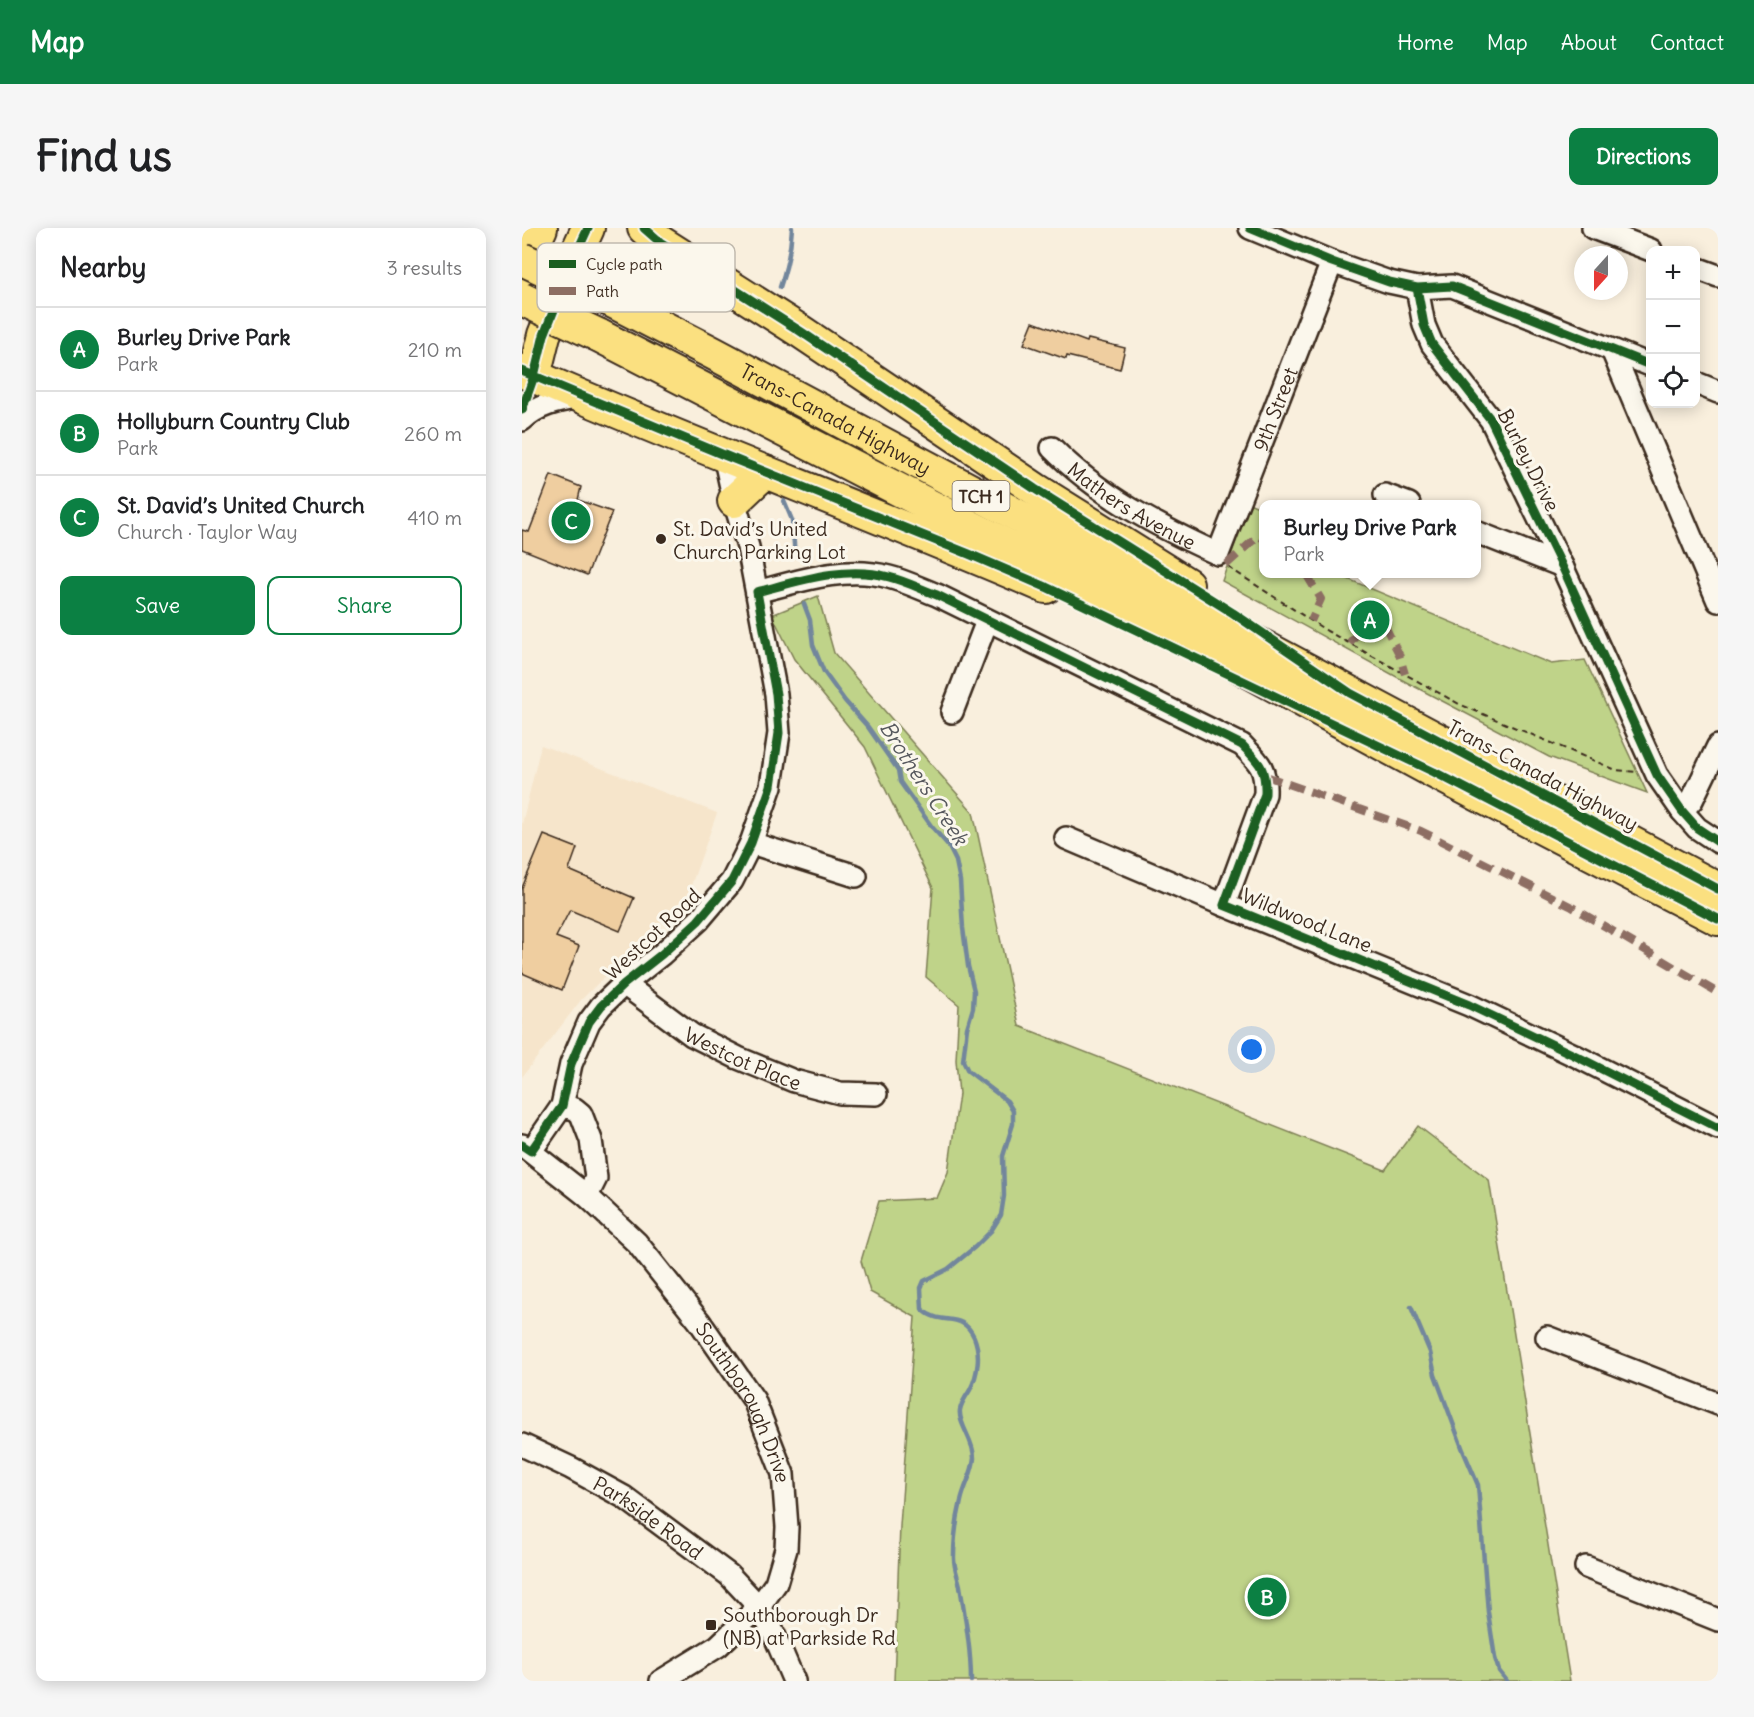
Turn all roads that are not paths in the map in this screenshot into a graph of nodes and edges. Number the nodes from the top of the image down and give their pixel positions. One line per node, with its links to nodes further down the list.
1 (621, 228): 6 (highway)
2 (644, 228): 7 (highway)
3 (1250, 228): 9 (street)
4 (1593, 228): 8 (street)
5 (537, 237): 10 (highway)
6 (650, 243)
7 (662, 243)
8 (1646, 248)
9 (1332, 262): 13 (street); 35 (street, 9th Street)
10 (522, 269)
11 (1700, 270): 12 (street)
12 (1718, 276)
13 (1417, 288): 20 (street); 36 (street, Burley Drive)
14 (735, 289): 40 (highway)
15 (522, 299): 16 (highway, Trans-Canada Highway / TCH 1, bridge)
16 (537, 306)
17 (549, 312): 43 (highway, Trans-Canada Highway / TCH 1, bridge)
18 (552, 312): 22 (highway)
19 (633, 312): 40 (highway, Trans-Canada Highway / TCH 1, bridge)
20 (1612, 350): 21 (street); 38 (street)
21 (1646, 363)
22 (531, 369): 25 (highway); 26 (street); 29 (highway)
23 (1700, 385): 24 (street)
24 (1718, 392)
25 (581, 396): 27 (street); 29 (highway)
26 (522, 410)
27 (522, 420)
28 (1052, 448): 35 (street, Mathers Avenue)
29 (724, 455): 30 (highway); 33 (street, Westcot Road)
30 (765, 472): 33 (highway); 43 (highway)
31 (1385, 495): 32 (street)
32 (1398, 500)
33 (734, 501): 37 (street, Westcot Road)
34 (1481, 534): 36 (street)
35 (1218, 554)
36 (1562, 566): 44 (street, Burley Drive)
37 (757, 592): 39 (street, Wildwood Lane); 47 (street, Westcot Road)
38 (1718, 601)
39 (987, 621): 41 (street); 50 (street, Wildwood Lane)
40 (1350, 693): 49 (highway, Trans-Canada Highway / TCH 1)
41 (952, 712)
42 (1718, 746): 44 (street)
43 (1434, 771): 51 (highway, Trans-Canada Highway / TCH 1)
44 (1682, 811): 46 (street)
45 (1066, 838): 50 (street, Wildwood Lane)
46 (1718, 842)
47 (751, 843): 48 (street); 52 (street, Westcot Road)
48 (856, 876)
49 (1718, 889)
50 (1224, 905): 55 (street, Wildwood Lane)
51 (1718, 919)
52 (624, 984): 53 (street, Westcot Place); 54 (street, Westcot Road)
53 (876, 1094)
54 (562, 1106): 56 (street, Westcot Road); 57 (street)
55 (1718, 1128)
56 (527, 1148): 57 (street, Southborough Drive)
57 (587, 1196): 62 (street, Southborough Drive)
58 (1547, 1337): 59 (street)
59 (1718, 1404)
60 (522, 1445): 62 (street, Parkside Road)
61 (1586, 1567): 63 (street)
62 (759, 1607): 64 (street, Southborough Drive); 65 (street, Parkside Road)
63 (1718, 1620)
64 (661, 1681)
65 (794, 1681)

